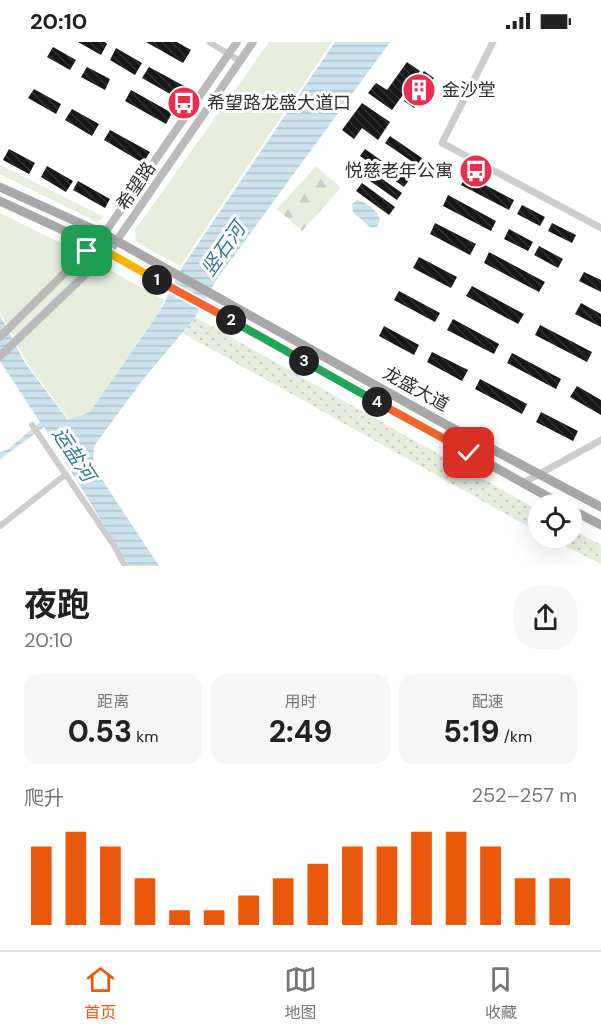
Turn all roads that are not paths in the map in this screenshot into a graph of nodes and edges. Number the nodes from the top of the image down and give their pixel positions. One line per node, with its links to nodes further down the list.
1 (209, 42): 5 (street)
2 (237, 42): 5 (main road, 希望路)
3 (253, 42): 6 (main road, 希望路)
4 (493, 42): 9 (street)
5 (228, 53): 6 (street); 10 (main road, 希望路)
6 (240, 61): 11 (main road, 希望路)
7 (0, 187): 10 (main road)
8 (0, 201): 12 (main road)
9 (601, 228)
10 (104, 234): 11 (main road); 12 (main road, 希望路)
11 (117, 242): 13 (main road, 希望路); 18 (main road, 龙盛大道)
12 (93, 244): 13 (main road); 14 (main road, 希望路)
13 (109, 252): 15 (main road, 希望路); 20 (main road, 龙盛大道)
14 (0, 337)
15 (0, 356)
16 (32, 426): 19 (street)
17 (601, 440): 18 (street)
18 (539, 474): 20 (street); 22 (main road, 龙盛大道)
19 (65, 475): 25 (street); 26 (street)
20 (522, 483): 21 (main road, 龙盛大道)
21 (542, 494)
22 (601, 507)
23 (582, 515): 24 (main road)
24 (601, 525)
25 (0, 526)
26 (125, 566)

